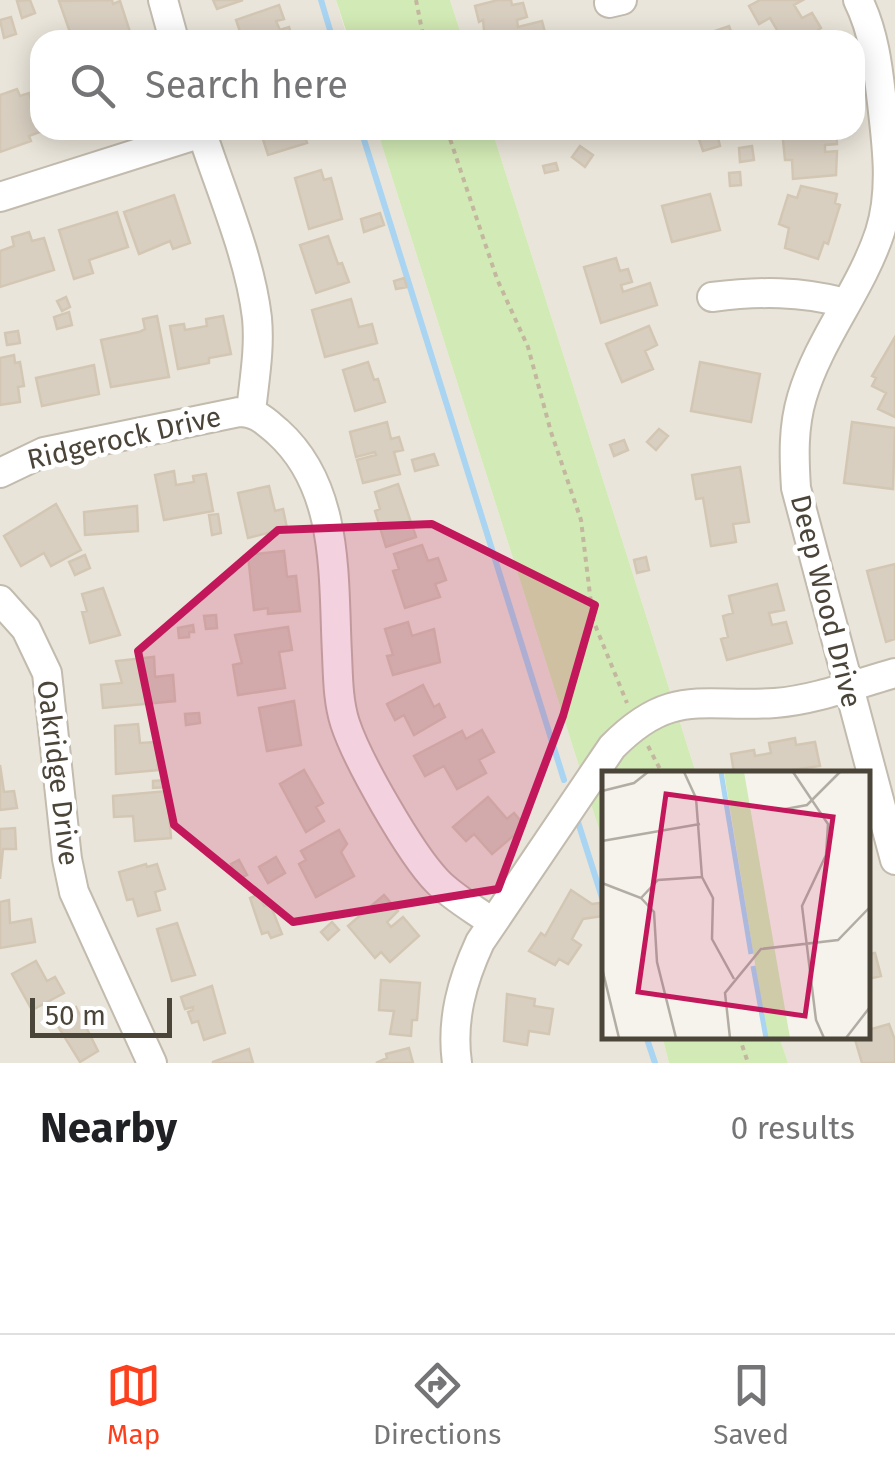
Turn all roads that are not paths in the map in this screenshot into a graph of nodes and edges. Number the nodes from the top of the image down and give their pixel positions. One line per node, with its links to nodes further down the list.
1 (163, 0): 3 (street)
2 (858, 0): 8 (street, Deep Wood Drive)
3 (171, 30)
4 (176, 140): 6 (street)
5 (204, 140): 9 (street)
6 (0, 197)
7 (712, 297): 8 (street)
8 (846, 303): 13 (street, Deep Wood Drive)
9 (251, 412): 10 (street, Ridgerock Drive); 15 (street)
10 (0, 473)
11 (0, 600): 16 (street, Oakridge Drive)
12 (895, 674): 13 (street)
13 (848, 686): 14 (street, Deep Wood Drive); 15 (street)
14 (895, 860)
15 (492, 922): 17 (street)
16 (152, 1063)
17 (456, 1063)

